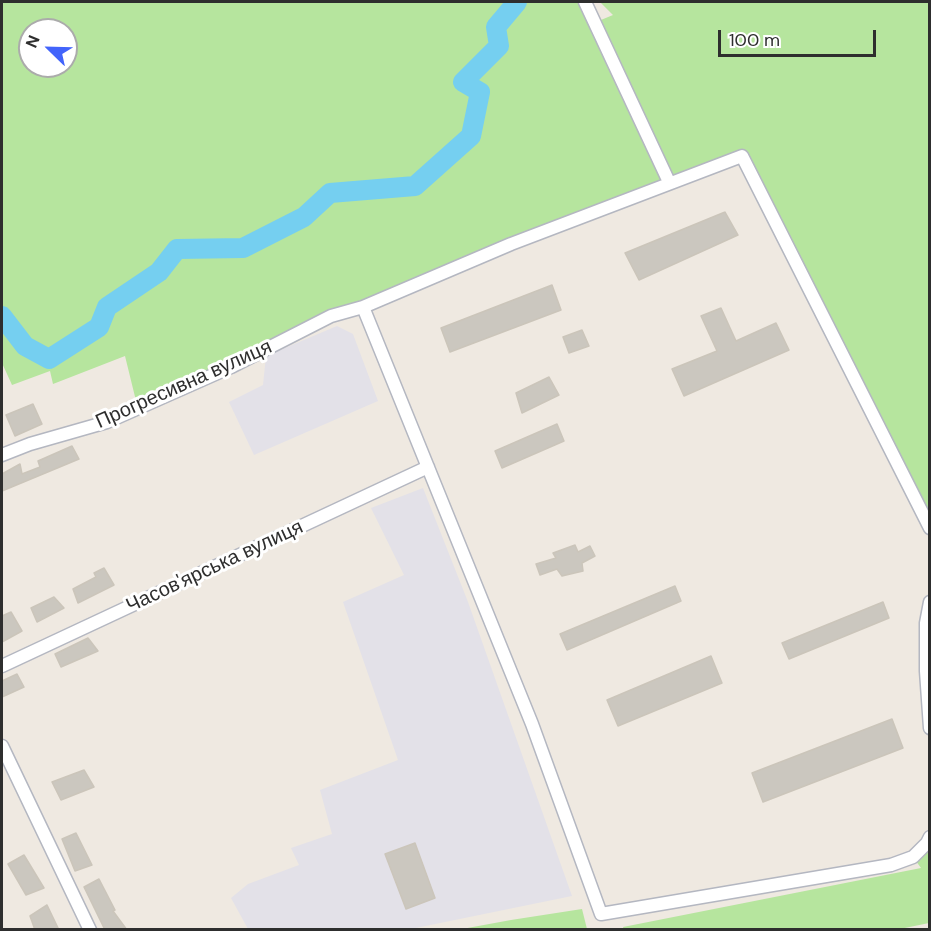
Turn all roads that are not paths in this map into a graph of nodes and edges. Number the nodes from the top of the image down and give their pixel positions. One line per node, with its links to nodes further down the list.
1 (585, 2): 2 (street)
2 (669, 182): 3 (street, Прогресивна вулиця); 6 (street, Прогресивна вулиця)
3 (363, 307): 4 (street, Прогресивна вулиця); 5 (street)
4 (2, 455)
5 (428, 467): 8 (street, Часов'ярська вулиця); 11 (street)
6 (930, 528)
7 (930, 603): 9 (street)
8 (2, 666)
9 (930, 728)
10 (2, 746): 12 (street)
11 (930, 837)
12 (90, 930)

